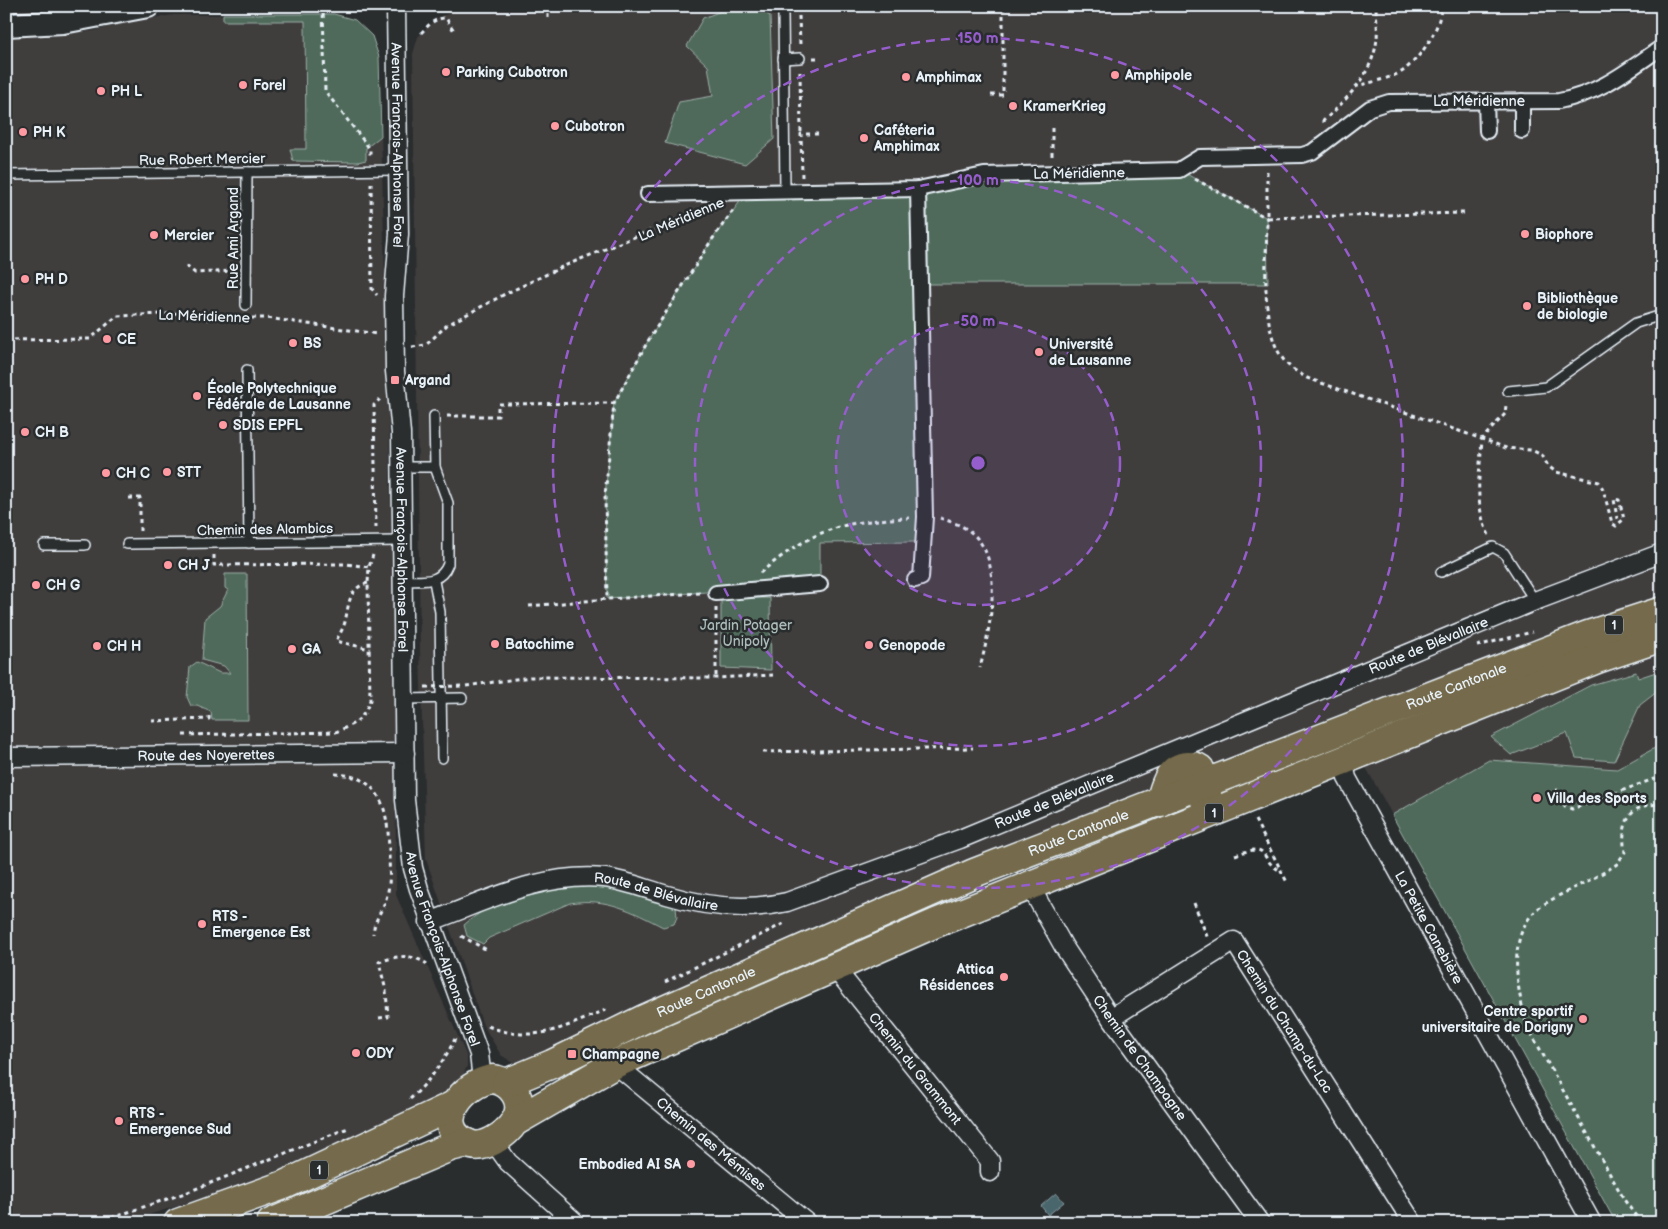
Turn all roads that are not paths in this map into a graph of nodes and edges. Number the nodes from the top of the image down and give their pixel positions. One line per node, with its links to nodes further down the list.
1 (148, 6): 4 (street)
2 (396, 6): 12 (street, Avenue François-Alphonse Forel)
3 (780, 6): 7 (lane)
4 (6, 26)
5 (1662, 47): 9 (street, La Méridienne)
6 (800, 58): 7 (lane)
7 (783, 59): 16 (lane)
8 (1486, 101): 9 (street, La Méridienne); 10 (street); 15 (street, La Méridienne)
9 (1522, 101): 11 (street)
10 (1487, 131)
11 (1522, 131)
12 (398, 170): 13 (lane, Rue Robert Mercier); 23 (street, Avenue François-Alphonse Forel)
13 (247, 172): 14 (lane, Rue Robert Mercier); 18 (lane, Rue Ami Argand)
14 (6, 175)
15 (918, 188): 16 (street, La Méridienne); 34 (street)
16 (785, 190): 17 (street, La Méridienne)
17 (648, 194)
18 (246, 305)
19 (1662, 315): 21 (lane)
20 (247, 370): 26 (lane)
21 (1508, 391)
22 (434, 416): 24 (lane)
23 (401, 467): 24 (lane); 25 (street, Avenue François-Alphonse Forel)
24 (435, 468): 33 (lane)
25 (402, 541): 26 (lane, Chemin des Alambics); 32 (street, Avenue François-Alphonse Forel)
26 (248, 543): 27 (lane, Chemin des Alambics)
27 (127, 544)
28 (44, 545): 29 (lane)
29 (86, 545)
30 (1662, 553): 37 (street, Route de Blévallaire)
31 (1441, 572): 37 (lane)
32 (403, 580): 33 (lane); 41 (street, Avenue François-Alphonse Forel)
33 (434, 580): 42 (lane)
34 (915, 580)
35 (820, 584): 36 (street)
36 (716, 592)
37 (1535, 601): 50 (street, Route de Blévallaire)
38 (1662, 611): 47 (main road, Route Cantonale / 1)
39 (1662, 637): 46 (main road, Route Cantonale / 1)
40 (462, 698): 42 (lane)
41 (404, 699): 42 (lane); 43 (street, Avenue François-Alphonse Forel)
42 (441, 699): 45 (lane)
43 (405, 753): 44 (street, Route des Noyerettes); 50 (street, Avenue François-Alphonse Forel)
44 (6, 756)
45 (442, 758)
46 (1343, 760): 48 (main road, Route Cantonale / 1); 65 (street, La Petite Canebière)
47 (1205, 784): 48 (main road); 54 (main road, Route Cantonale / 1)
48 (1116, 852): 49 (main road, Route Cantonale / 1)
49 (1030, 886): 51 (main road, Route Cantonale / 1); 52 (street, Chemin de Champagne)
50 (429, 922): 54 (street, Avenue François-Alphonse Forel)
51 (834, 967): 53 (main road, Route Cantonale / 1); 58 (street, Chemin du Grammont)
52 (1111, 1018): 63 (street, Chemin de Champagne); 64 (street, Chemin du Champ-du-Lac)
53 (615, 1064): 56 (main road, Route Cantonale / 1); 62 (street, Chemin des Mémises)
54 (494, 1082): 55 (main road); 56 (main road)
55 (454, 1105): 57 (main road); 59 (main road, 1)
56 (516, 1121): 57 (main road)
57 (480, 1142): 60 (main road, 1); 61 (street)
58 (990, 1172)
59 (178, 1223)
60 (271, 1223)
61 (576, 1223)
62 (807, 1223)
63 (1260, 1223)
64 (1413, 1223)
65 (1592, 1223)

